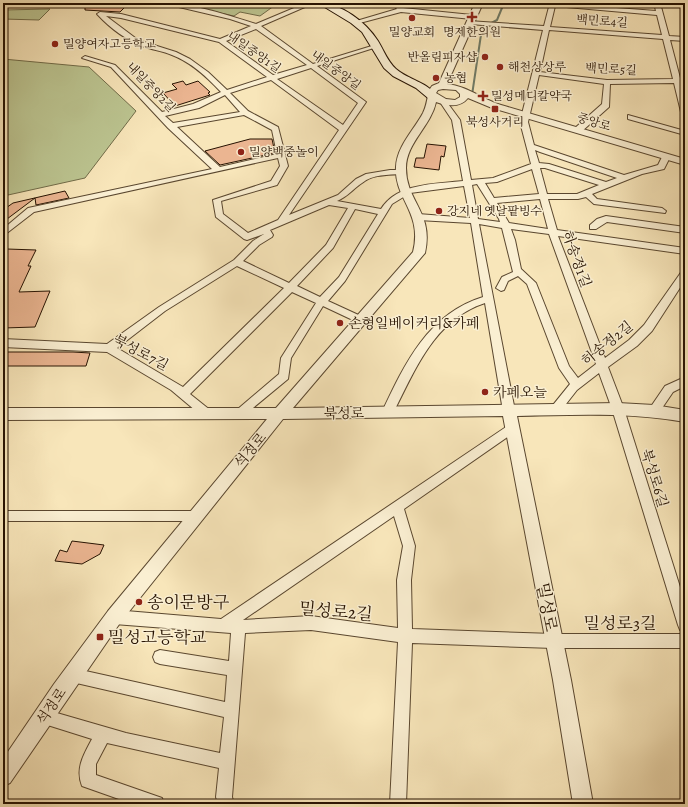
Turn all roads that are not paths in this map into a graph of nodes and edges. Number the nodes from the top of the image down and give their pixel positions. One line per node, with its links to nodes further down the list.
1 (165, 3): 14 (street, 내일중앙길)
2 (290, 3): 11 (street)
3 (311, 3): 11 (street)
4 (322, 3): 13 (main road)
5 (395, 3): 9 (street)
6 (479, 3): 12 (street)
7 (657, 3): 10 (street)
8 (552, 4): 10 (street); 15 (street)
9 (401, 10): 12 (street, 백민로4길); 13 (street)
10 (659, 13): 16 (street)
11 (282, 14): 14 (street)
12 (472, 21): 15 (street, 백민로4길); 22 (street)
13 (356, 22): 19 (main road)
14 (256, 26): 18 (street); 21 (street, 내일중앙길)
15 (547, 28): 16 (street, 백민로4길); 23 (street)
16 (665, 37): 17 (street, 백민로4길); 27 (street)
17 (685, 39)
18 (221, 41): 24 (street, 내일중앙1길); 30 (street, 내일중앙1길)
19 (376, 46): 21 (street); 26 (main road)
20 (85, 58): 37 (street, 내일중앙2길)
21 (313, 66): 24 (street); 42 (street, 내일중앙길)
22 (448, 73): 29 (street); 31 (street)
23 (535, 73): 28 (street, 백민로5길); 36 (street)
24 (272, 79): 30 (street); 42 (street, 내일중앙1길)
25 (685, 79): 27 (street, 백민로5길)
26 (409, 80): 29 (main road); 32 (main road)
27 (676, 81): 28 (street, 백민로5길); 34 (street)
28 (608, 82): 43 (street)
29 (438, 87): 31 (street); 32 (street)
30 (226, 92): 35 (street); 37 (street)
31 (462, 94): 33 (street); 36 (street, 중앙로); 40 (street)
32 (432, 96): 33 (street); 38 (street)
33 (444, 102): 38 (street); 40 (street)
34 (685, 112)
35 (245, 113): 41 (street, 내일중앙2길); 46 (street)
36 (525, 114): 43 (street, 중앙로); 45 (street, 하송정1길)
37 (160, 115): 41 (street, 내일중앙2길)
38 (426, 115): 51 (street, 석정로)
39 (631, 117): 44 (street)
40 (456, 120): 54 (street)
41 (171, 126): 50 (street, 내일중앙2길)
42 (343, 129): 65 (street, 내일중앙길)
43 (578, 130): 47 (street, 중앙로)
44 (685, 133)
45 (531, 147): 49 (street, 하송정1길); 52 (street)
46 (281, 154): 50 (street); 69 (street)
47 (666, 157): 48 (street, 중앙로); 52 (street)
48 (685, 162)
49 (535, 164): 53 (street); 55 (street); 58 (street, 하송정1길)
50 (218, 170): 71 (street)
51 (402, 172): 56 (street, 석정로); 60 (street)
52 (625, 178): 55 (street)
53 (479, 182): 54 (street); 59 (street)
54 (467, 183): 56 (street); 66 (street)
55 (606, 185): 57 (street)
56 (408, 191): 62 (street); 64 (street, 석정로)
57 (587, 193): 58 (street); 63 (street)
58 (543, 196): 59 (street); 72 (street, 하송정1길)
59 (490, 201): 67 (street)
60 (328, 202): 61 (street); 65 (street)
61 (353, 206): 62 (street); 78 (street)
62 (383, 212): 81 (street)
63 (662, 212)
64 (418, 217): 66 (street); 82 (street, 석정로)
65 (281, 221): 69 (street)
66 (474, 221): 67 (street); 80 (street)
67 (506, 226): 72 (street); 75 (street)
68 (593, 227): 70 (street)
69 (266, 230): 74 (street)
70 (685, 230)
71 (3, 233)
72 (553, 234): 73 (street); 85 (street, 하송정1길)
73 (685, 251)
74 (237, 262): 78 (street); 84 (street)
75 (520, 273): 79 (street); 87 (street)
76 (685, 273): 77 (street, 하송정2길)
77 (681, 285): 85 (street, 하송정2길)
78 (290, 287): 81 (street); 88 (street)
79 (501, 288)
80 (488, 299): 91 (street); 93 (street)
81 (321, 302): 82 (street); 97 (street)
82 (361, 320): 95 (street, 석정로)
83 (3, 343): 84 (street, 북성로7길)
84 (109, 348): 88 (street, 북성로7길)
85 (602, 366): 87 (street, 하송정2길); 89 (street, 하송정1길)
86 (685, 381): 92 (street)
87 (577, 385): 90 (street, 하송정2길)
88 (183, 394): 94 (street, 북성로7길)
89 (618, 409): 90 (street, 북성로); 92 (street, 북성로); 104 (street, 북성로6길)
90 (555, 410): 91 (street, 북성로)
91 (509, 411): 93 (street, 북성로); 99 (street, 밀성로)
92 (654, 411): 98 (street, 북성로)
93 (388, 412): 95 (street, 북성로)
94 (206, 413): 96 (street, 북성로); 97 (street, 북성로)
95 (280, 413): 97 (street, 북성로); 102 (street, 석정로)
96 (3, 414)
97 (238, 414)
98 (685, 416)
99 (512, 428): 100 (street); 109 (street, 밀성로)
100 (397, 507): 105 (street); 107 (street)
101 (3, 516): 102 (street)
102 (195, 516): 103 (street, 석정로)
103 (114, 617): 105 (street, 밀성로2길); 112 (street, 석정로)
104 (685, 625)
105 (222, 626): 106 (street, 밀성로2길)
106 (239, 627): 107 (street, 밀성로2길); 111 (street)
107 (405, 636): 109 (street, 밀성로2길); 120 (street)
108 (685, 641): 109 (street, 밀성로3길)
109 (554, 642): 121 (street, 밀성로)
110 (160, 657): 111 (street)
111 (235, 669): 113 (street)
112 (72, 675): 113 (street); 114 (street, 석정로)
113 (232, 711): 116 (street)
114 (42, 717): 115 (street); 117 (street, 석정로)
115 (103, 734): 116 (street); 118 (street)
116 (227, 762): 119 (street)
117 (3, 776)
118 (156, 804)
119 (226, 804)
120 (398, 804)
121 (583, 804)

